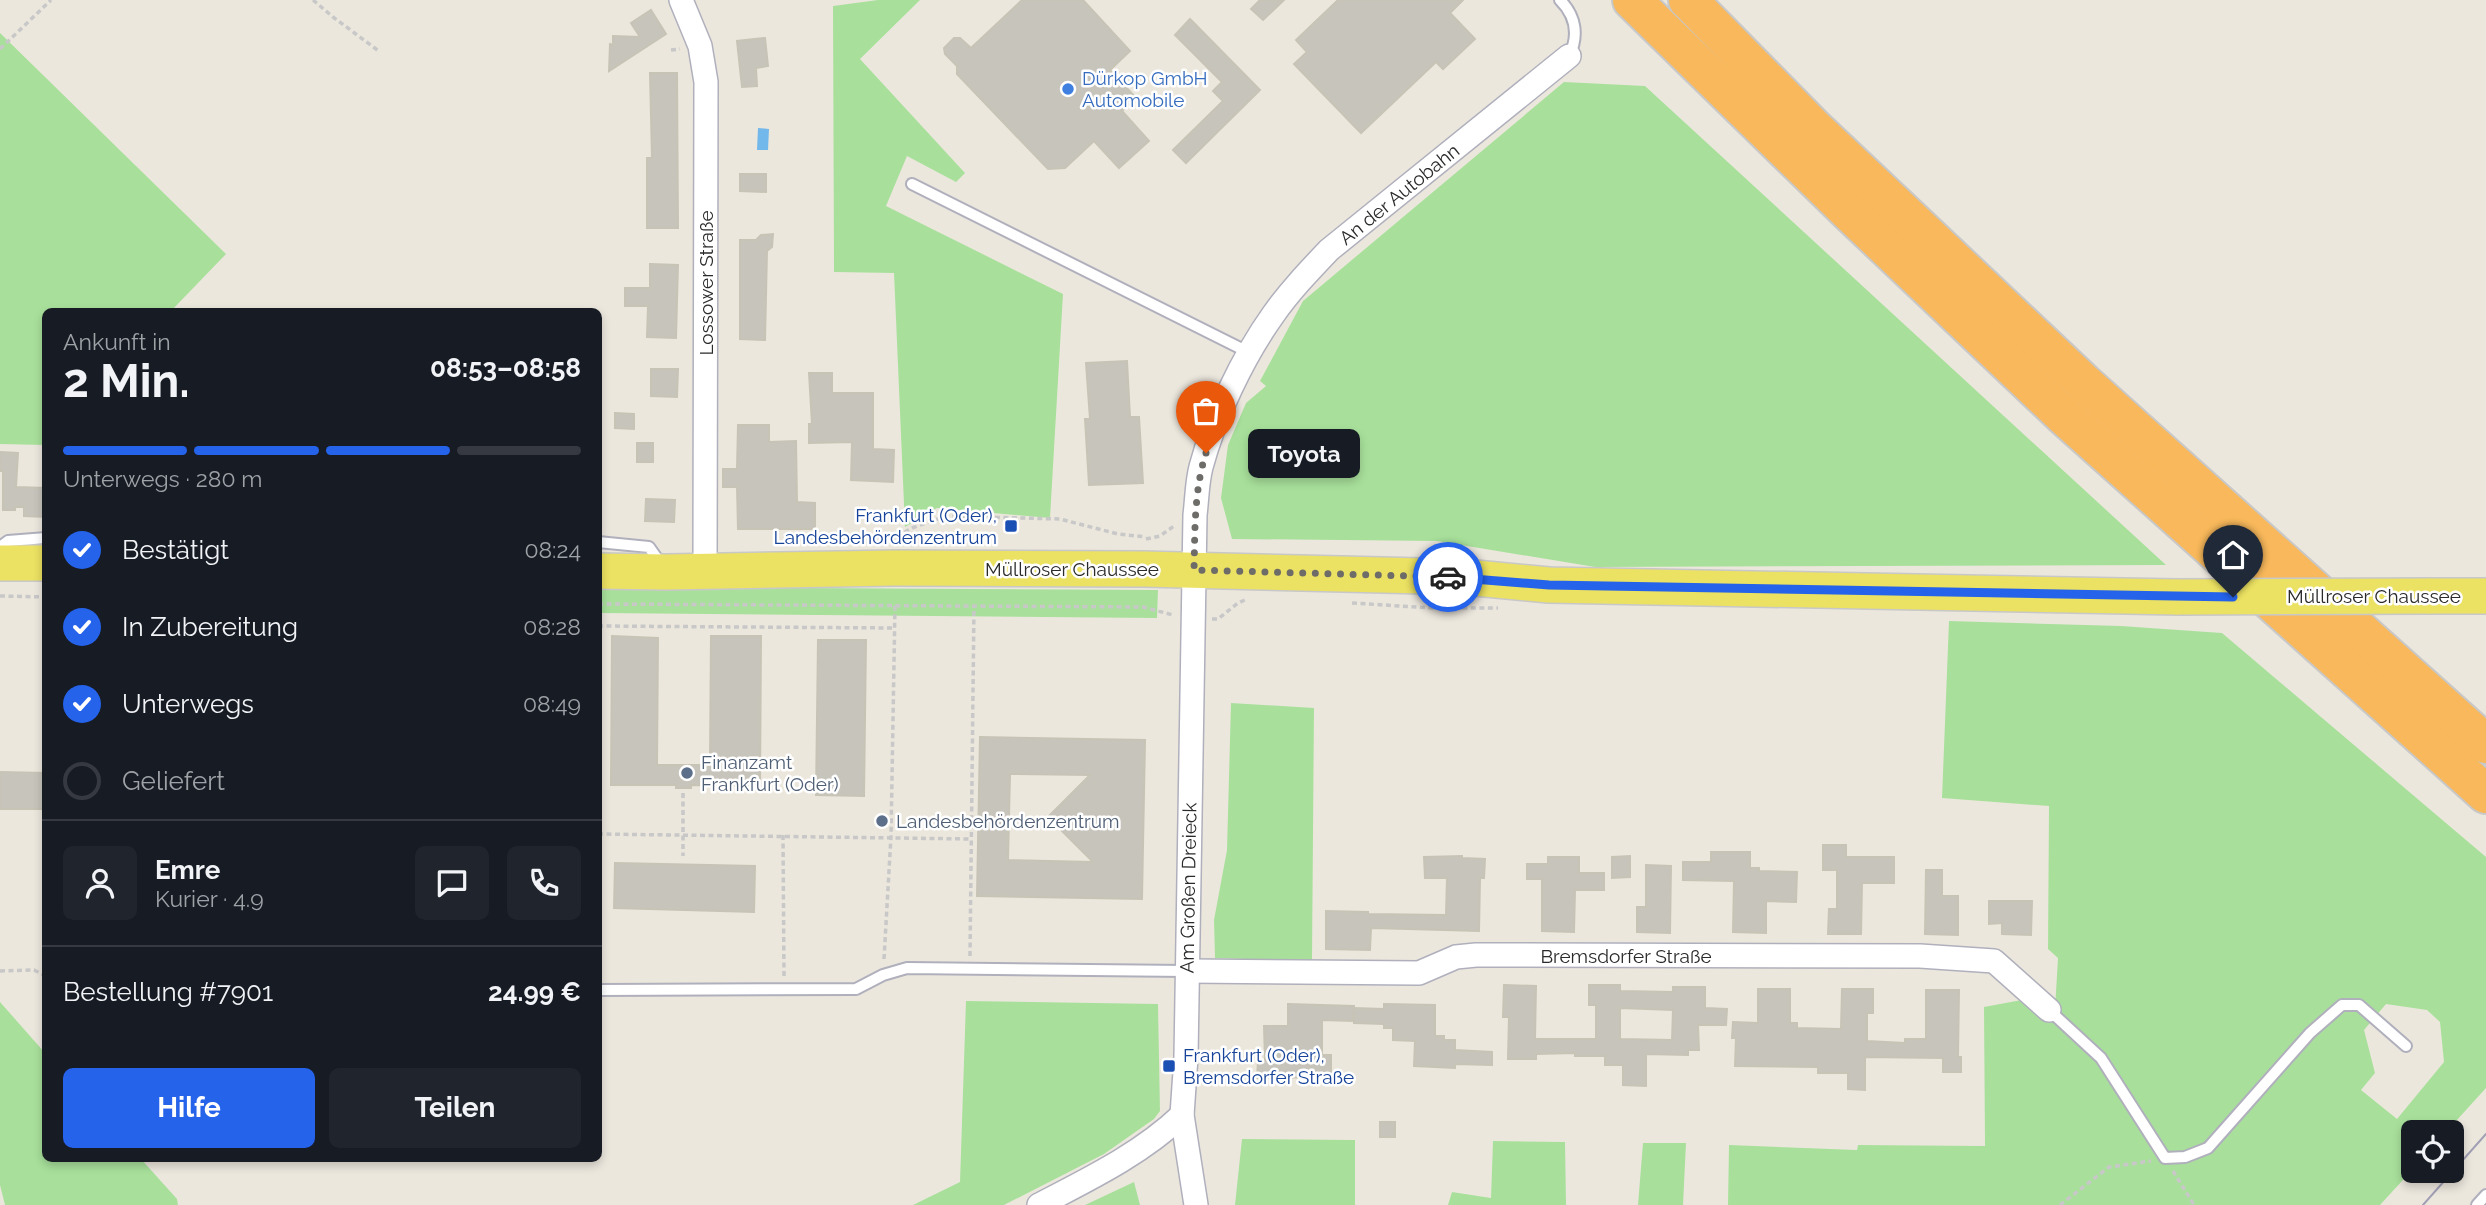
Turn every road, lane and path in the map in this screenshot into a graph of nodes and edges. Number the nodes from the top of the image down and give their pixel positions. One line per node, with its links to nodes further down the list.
1 (51, 0): 7 (path)
2 (313, 0): 8 (path)
3 (681, 0): 21 (street, Lossower Straße)
4 (1560, 0): 9 (lane)
5 (1632, 0): 34 (highway)
6 (1688, 0): 32 (highway)
7 (0, 49)
8 (380, 52)
9 (1569, 56): 11 (street, An der Autobahn)
10 (912, 184): 11 (lane)
11 (1250, 353): 19 (street, An der Autobahn)
12 (1146, 537): 15 (path)
13 (42, 538): 16 (lane)
14 (602, 542): 22 (lane)
15 (884, 545)
16 (0, 547)
17 (0, 563): 18 (main road)
18 (42, 563)
19 (1194, 570): 21 (main road, Müllroser Chaussee); 24 (main road, Müllroser Chaussee, bridge); 43 (street, Am Großen Dreieck)
20 (602, 571): 22 (main road, Müllroser Chaussee)
21 (705, 571): 22 (main road, Müllroser Chaussee)
22 (666, 572)
23 (0, 596): 25 (path)
24 (2486, 596)
25 (42, 597)
26 (602, 604): 27 (path)
27 (895, 605): 28 (path); 31 (path)
28 (974, 605): 29 (path); 39 (path)
29 (1143, 607)
30 (602, 626): 31 (path)
31 (894, 628): 38 (path)
32 (2486, 744)
33 (683, 793): 36 (path)
34 (2486, 794)
35 (602, 834): 36 (path)
36 (683, 835): 37 (path); 40 (path)
37 (783, 835): 38 (path); 46 (path)
38 (891, 836): 39 (path); 45 (path)
39 (971, 839): 41 (path)
40 (683, 856)
41 (970, 968): 43 (lane); 45 (lane)
42 (0, 971): 44 (path)
43 (1187, 971): 48 (street, Bremsdorfer Straße); 50 (street, Am Großen Dreieck)
44 (42, 974)
45 (883, 975): 46 (lane)
46 (784, 989): 47 (lane)
47 (602, 990)
48 (2049, 1010): 51 (lane)
49 (2406, 1046): 51 (lane)
50 (1182, 1115): 53 (street); 54 (street, Am Großen Dreieck)
51 (2165, 1158): 55 (path); 56 (path)
52 (2486, 1195): 57 (lane)
53 (1040, 1205)
54 (1196, 1205)
55 (2060, 1205)
56 (2194, 1205)
57 (2477, 1205)

